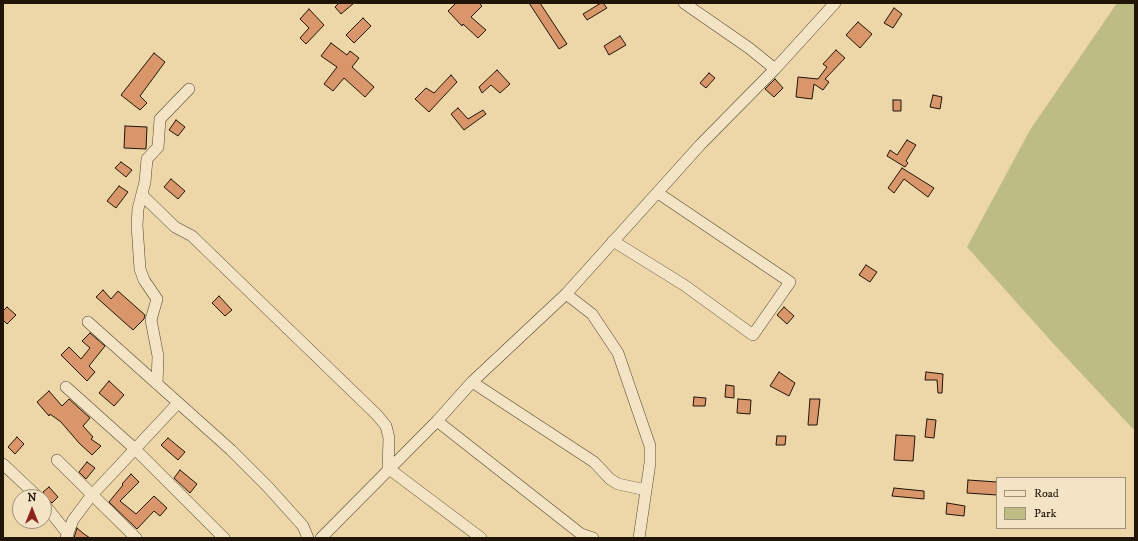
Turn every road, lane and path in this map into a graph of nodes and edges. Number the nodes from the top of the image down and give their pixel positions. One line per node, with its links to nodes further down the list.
1 (684, 3): 3 (street)
2 (835, 3): 3 (street)
3 (775, 69): 5 (street)
4 (189, 89): 6 (street)
5 (658, 193): 7 (street); 7 (street)
6 (142, 195): 11 (street); 18 (street)
7 (613, 241): 8 (street)
8 (566, 294): 10 (street); 20 (street)
9 (88, 322): 11 (street)
10 (472, 382): 14 (street); 20 (street)
11 (157, 384): 13 (street)
12 (66, 388): 15 (street)
13 (178, 402): 15 (street); 26 (street)
14 (437, 421): 18 (street); 29 (street)
15 (134, 448): 21 (street); 25 (street)
16 (57, 460): 21 (street)
17 (3, 464): 19 (street)
18 (388, 468): 27 (street); 28 (street)
19 (30, 489)
20 (646, 490): 30 (street)
21 (91, 496): 23 (street); 24 (street)
22 (52, 515): 23 (street)
23 (68, 536)
24 (136, 538)
25 (224, 538)
26 (308, 538)
27 (321, 538)
28 (481, 538)
29 (593, 538)
30 (640, 538)

